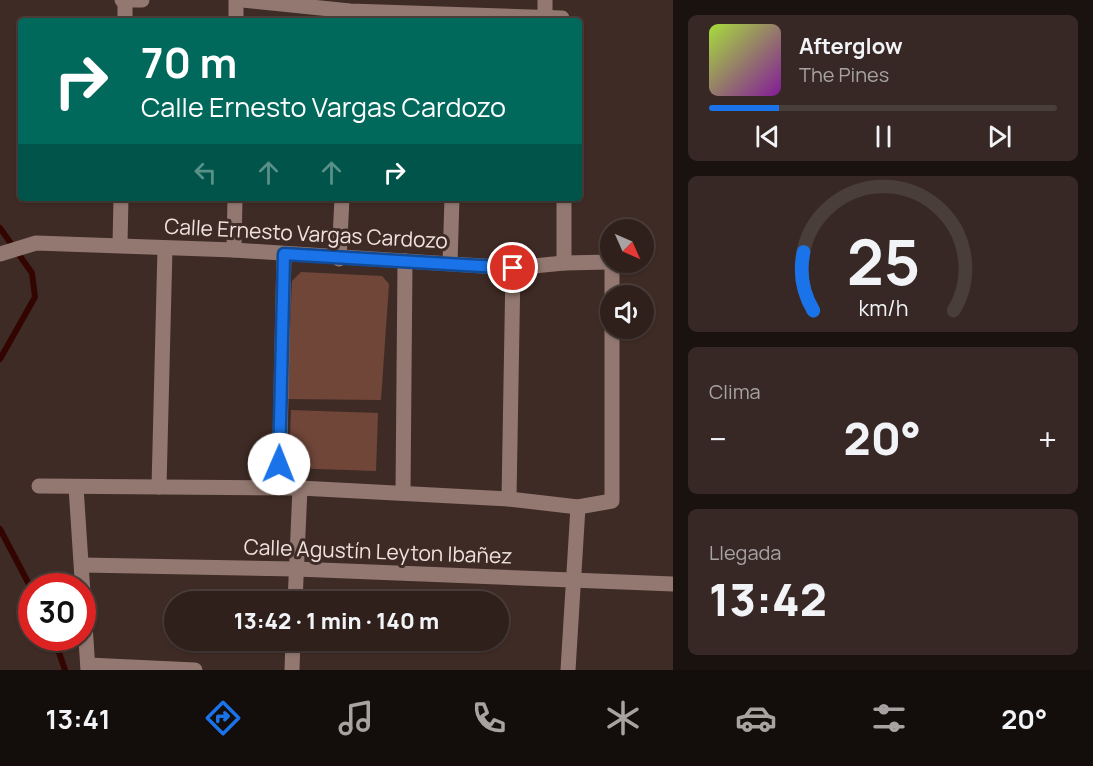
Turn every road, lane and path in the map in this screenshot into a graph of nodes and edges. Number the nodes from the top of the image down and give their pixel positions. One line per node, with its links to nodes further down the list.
1 (124, 0): 2 (street); 9 (street)
2 (142, 0)
3 (236, 0): 10 (street)
4 (243, 0): 6 (street)
5 (545, 0): 8 (street)
6 (350, 11): 7 (street)
7 (455, 11): 8 (street)
8 (545, 17): 11 (street)
9 (125, 18)
10 (236, 18)
11 (551, 18)
12 (121, 201): 17 (street)
13 (235, 201): 19 (street)
14 (342, 201): 22 (street)
15 (452, 201): 25 (street)
16 (564, 201): 26 (street)
17 (120, 244): 18 (street, Calle Ernesto Vargas Cardozo); 20 (street, Calle Ernesto Vargas Cardozo)
18 (165, 248): 19 (street, Calle Ernesto Vargas Cardozo); 31 (street)
19 (234, 250): 21 (street, Calle Ernesto Vargas Cardozo)
20 (0, 254)
21 (284, 254): 22 (street, Calle Ernesto Vargas Cardozo); 32 (street)
22 (339, 259): 23 (street, Calle Ernesto Vargas Cardozo)
23 (405, 261): 25 (street, Calle Ernesto Vargas Cardozo); 34 (street)
24 (600, 262): 26 (street, Calle Ernesto Vargas Cardozo)
25 (450, 263): 27 (street, Calle Ernesto Vargas Cardozo)
26 (564, 263): 27 (street, Calle Ernesto Vargas Cardozo)
27 (513, 268): 35 (street)
28 (612, 339): 36 (street)
29 (39, 486): 30 (street)
30 (76, 487): 31 (street); 37 (street)
31 (159, 487): 32 (street)
32 (279, 487): 33 (street)
33 (300, 488): 34 (street); 38 (street)
34 (403, 493): 35 (street)
35 (509, 499): 36 (street)
36 (578, 507): 39 (street)
37 (82, 566): 38 (street, Calle Agustín Leyton Ibañez); 43 (street)
38 (296, 569): 39 (street, Calle Agustín Leyton Ibañez); 41 (street)
39 (574, 581): 40 (street, Calle Agustín Leyton Ibañez); 46 (street)
40 (673, 584)
41 (295, 591)
42 (293, 651): 45 (street)
43 (88, 667): 44 (street)
44 (195, 670)
45 (292, 670)
46 (568, 670)

